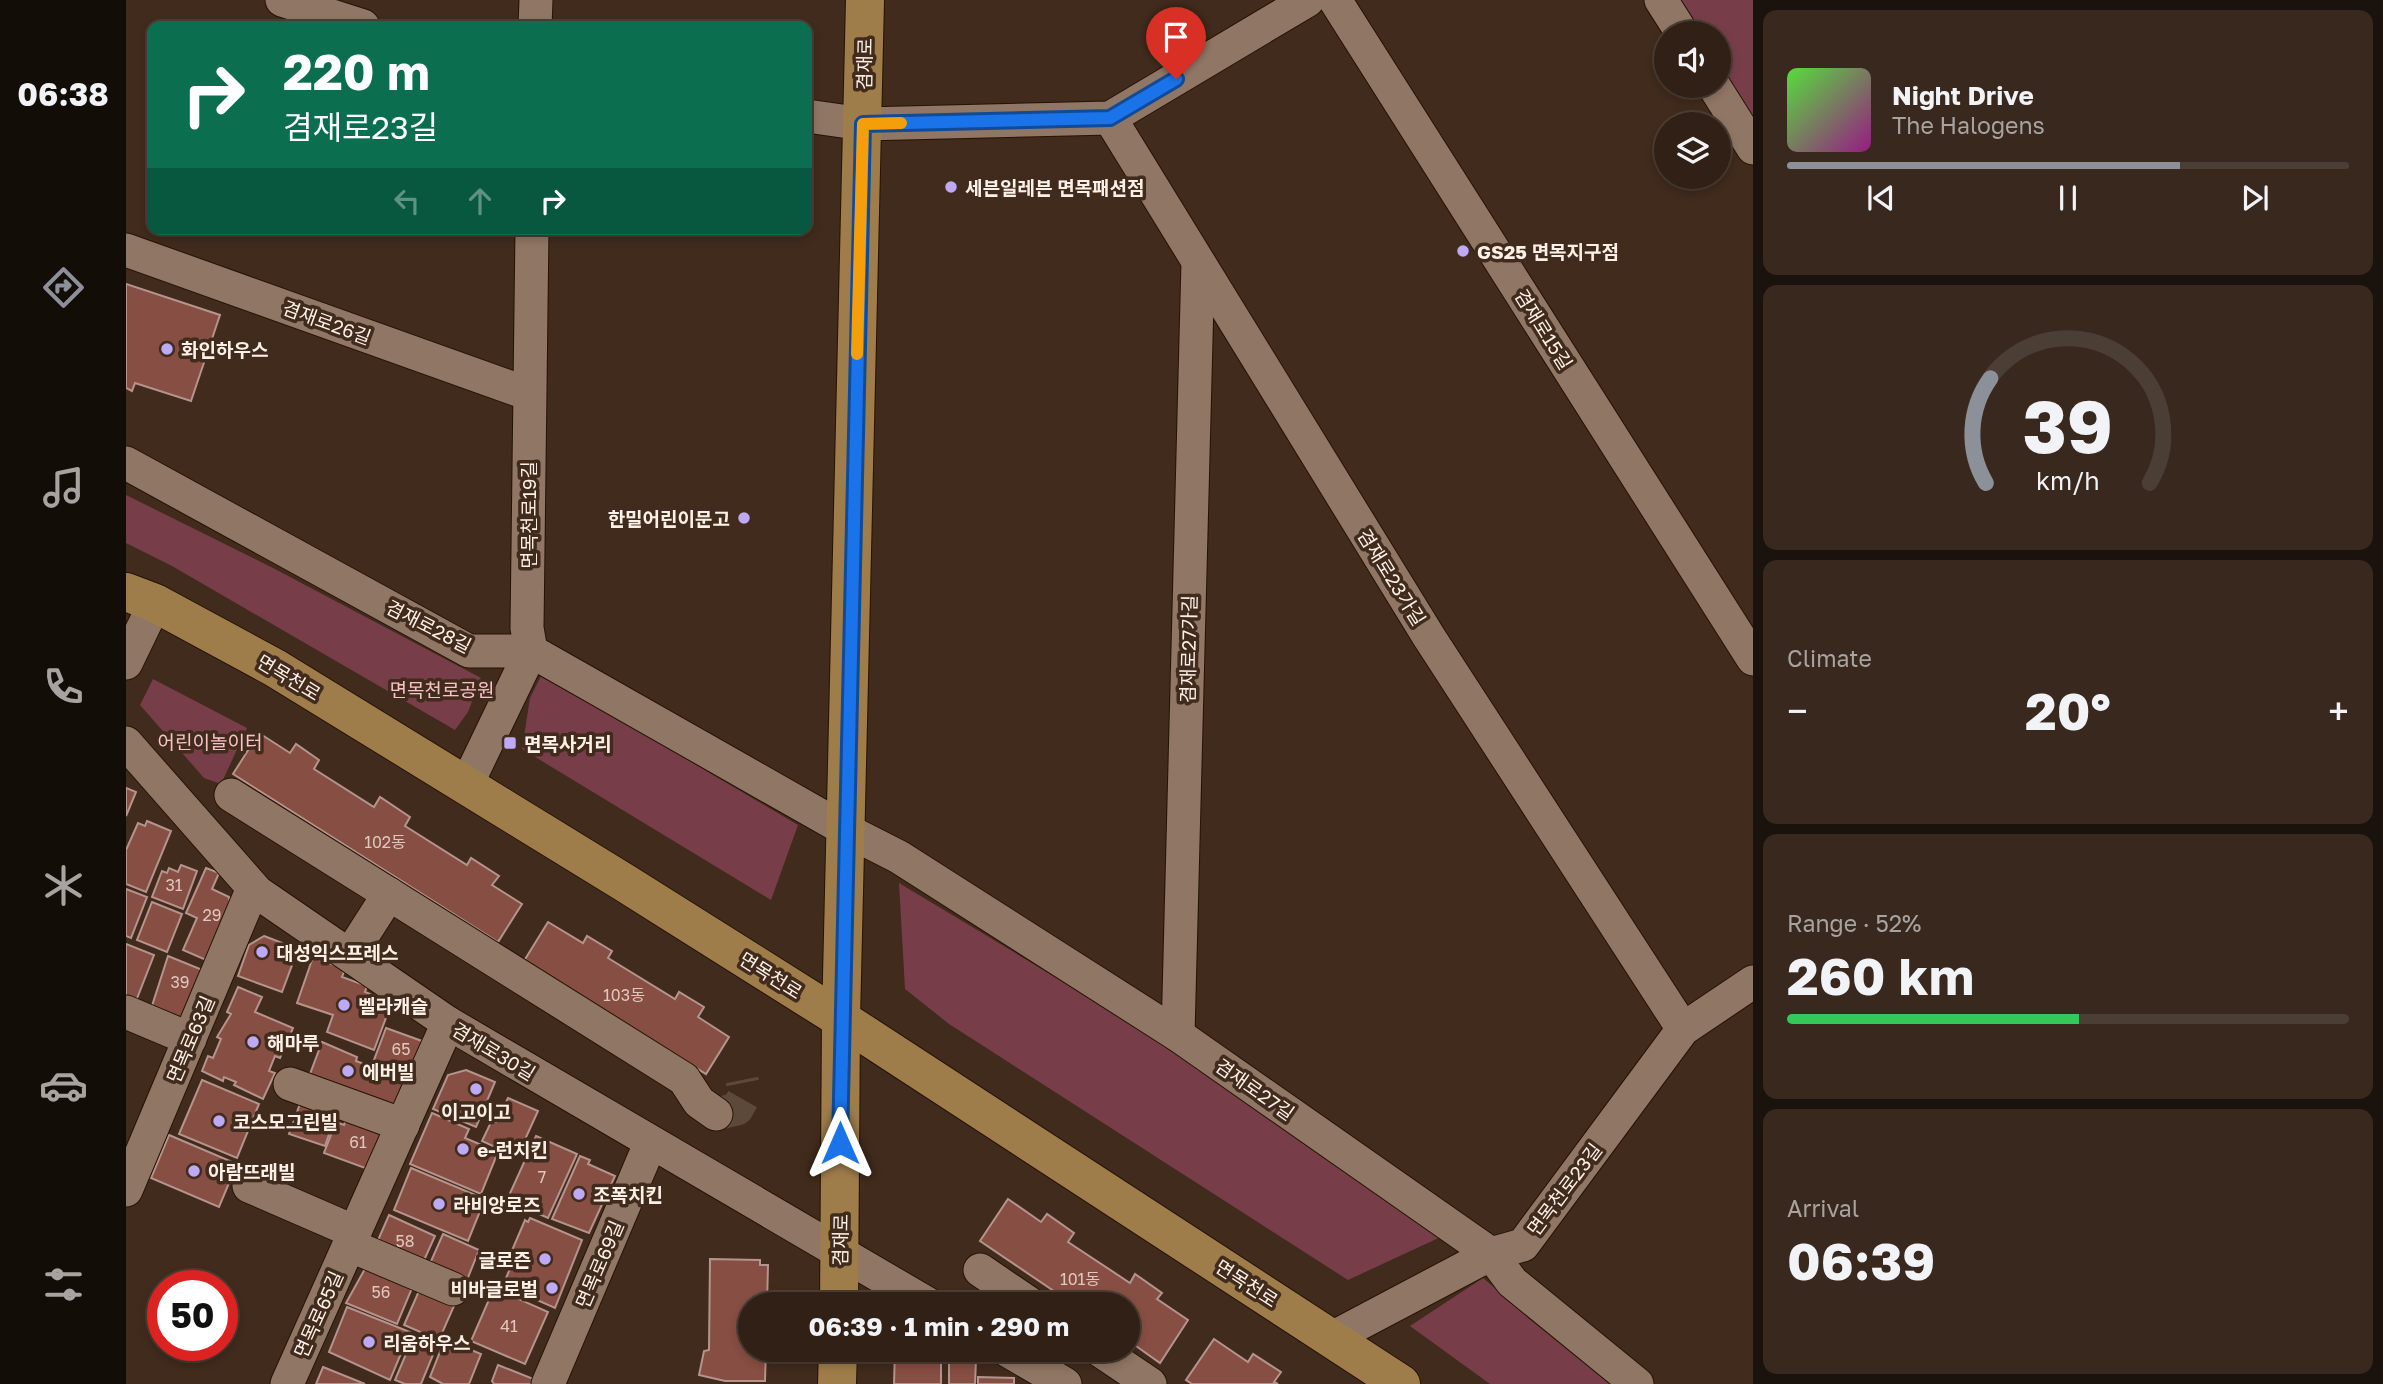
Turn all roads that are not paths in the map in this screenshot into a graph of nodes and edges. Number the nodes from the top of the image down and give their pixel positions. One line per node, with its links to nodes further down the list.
1 (282, 0): 7 (street)
2 (536, 0): 8 (street)
3 (865, 0): 13 (main road, 겸재로)
4 (1308, 0): 12 (street)
5 (1335, 0): 22 (street, 겸재로15길)
6 (1661, 0): 9 (street)
7 (347, 21)
8 (535, 21)
9 (1674, 21)
10 (1722, 98): 14 (street)
11 (812, 117): 13 (street)
12 (1110, 118): 13 (street); 17 (street, 겸재로23가길)
13 (863, 124): 27 (main road, 겸재로)
14 (1753, 148)
15 (532, 235): 18 (street, 면목천로19길)
16 (126, 250): 18 (street, 겸재로26길)
17 (1198, 262): 35 (street, 겸재로23가길); 36 (street, 겸재로27가길)
18 (528, 394): 21 (street, 면목천로19길)
19 (126, 463): 21 (street, 겸재로28길)
20 (140, 597): 23 (street); 25 (main road, 면목천로)
21 (531, 651): 25 (street); 27 (street, 겸재로28길)
22 (1753, 659)
23 (126, 663)
24 (126, 743): 28 (street, 겸재로30길)
25 (466, 786): 33 (main road, 면목천로)
26 (231, 795): 29 (street)
27 (846, 830): 33 (main road, 겸재로); 36 (street, 겸재로27길)
28 (253, 888): 30 (street, 겸재로30길); 37 (street, 면목로63길)
29 (389, 894): 30 (street); 39 (street)
30 (350, 955): 34 (street, 겸재로30길)
31 (1753, 982): 35 (street, 면목천로23길)
32 (126, 1012): 37 (street)
33 (841, 1019): 45 (main road, 겸재로); 52 (main road, 면목천로)
34 (448, 1023): 40 (street, 면목로65길); 41 (street, 겸재로30길)
35 (1683, 1029): 46 (street, 면목천로23길)
36 (1178, 1035): 46 (street, 겸재로27길)
37 (190, 1040): 43 (street, 면목로63길)
38 (290, 1084): 40 (street)
39 (716, 1114)
40 (403, 1125): 44 (street, 면목로65길)
41 (650, 1144): 45 (street, 겸재로30길); 57 (street, 면목로69길)
42 (249, 1186): 44 (street)
43 (126, 1190)
44 (352, 1238): 48 (street); 56 (street, 면목로65길)
45 (840, 1252): 49 (main road, 겸재로); 50 (street, 겸재로30길)
46 (1491, 1254): 52 (street, 면목천로23길); 62 (street, 겸재로27길)
47 (980, 1270): 51 (street)
48 (453, 1289)
49 (839, 1292)
50 (908, 1292)
51 (1012, 1292)
52 (1332, 1338): 61 (main road, 면목천로)
53 (838, 1362): 58 (main road)
54 (1028, 1362): 59 (street)
55 (1117, 1362): 60 (street)
56 (287, 1384)
57 (548, 1384)
58 (837, 1384)
59 (1065, 1384)
60 (1150, 1384)
61 (1401, 1384)
62 (1637, 1384)

